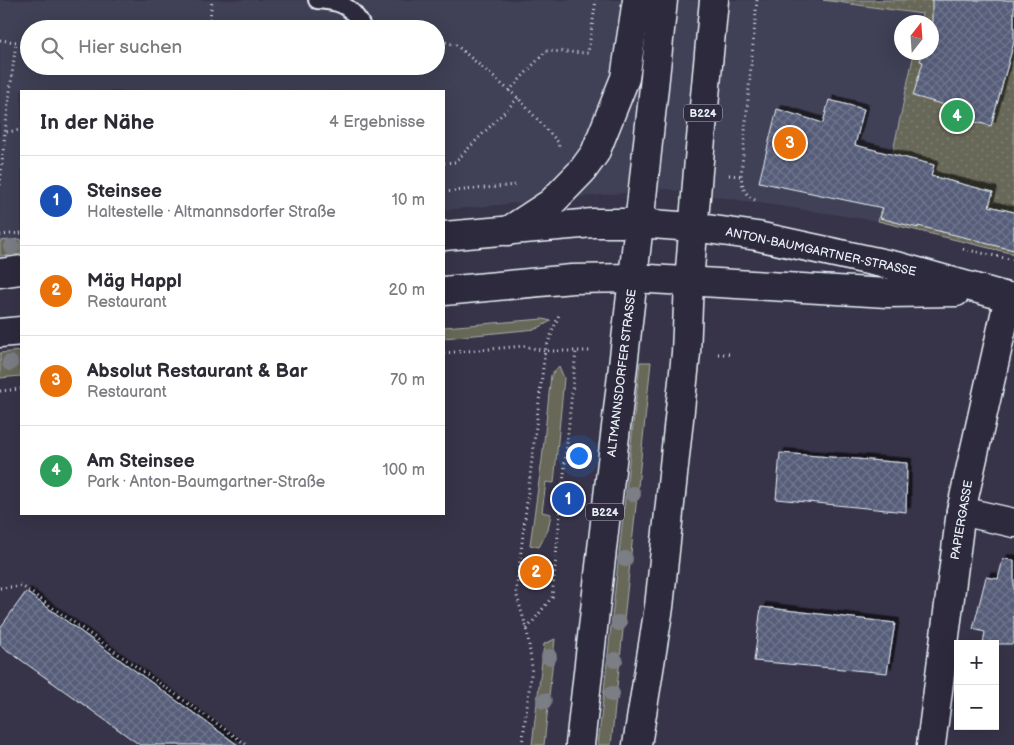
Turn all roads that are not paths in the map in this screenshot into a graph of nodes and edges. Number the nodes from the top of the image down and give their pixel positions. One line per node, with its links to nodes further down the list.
1 (317, 0): 5 (lane)
2 (637, 0): 8 (main road)
3 (663, 0): 6 (main road, ALTMANNSDORFER STRASSE / B224)
4 (714, 0): 7 (main road, B224)
5 (359, 20)
6 (638, 223): 7 (main road, ANTON-BAUMGARTNER-STRASSE); 8 (main road, ANTON-BAUMGARTNER-STRASSE); 12 (main road, ALTMANNSDORFER STRASSE / B224)
7 (694, 227): 13 (main road, B224); 15 (main road, ANTON-BAUMGARTNER-STRASSE)
8 (508, 231): 9 (main road, ANTON-BAUMGARTNER-STRASSE)
9 (445, 236)
10 (20, 270): 11 (main road)
11 (0, 273)
12 (633, 278): 13 (main road, ANTON-BAUMGARTNER-STRASSE); 14 (main road, ANTON-BAUMGARTNER-STRASSE); 20 (main road, ALTMANNSDORFER STRASSE / B224)
13 (690, 282): 15 (main road, ANTON-BAUMGARTNER-STRASSE); 21 (main road, B224)
14 (445, 291)
15 (1003, 296): 18 (main road, PAPIERGASSE)
16 (20, 331): 17 (main road)
17 (0, 333)
18 (961, 511): 19 (main road); 22 (main road, PAPIERGASSE)
19 (1014, 523)
20 (580, 745)
21 (637, 745)
22 (931, 745)

